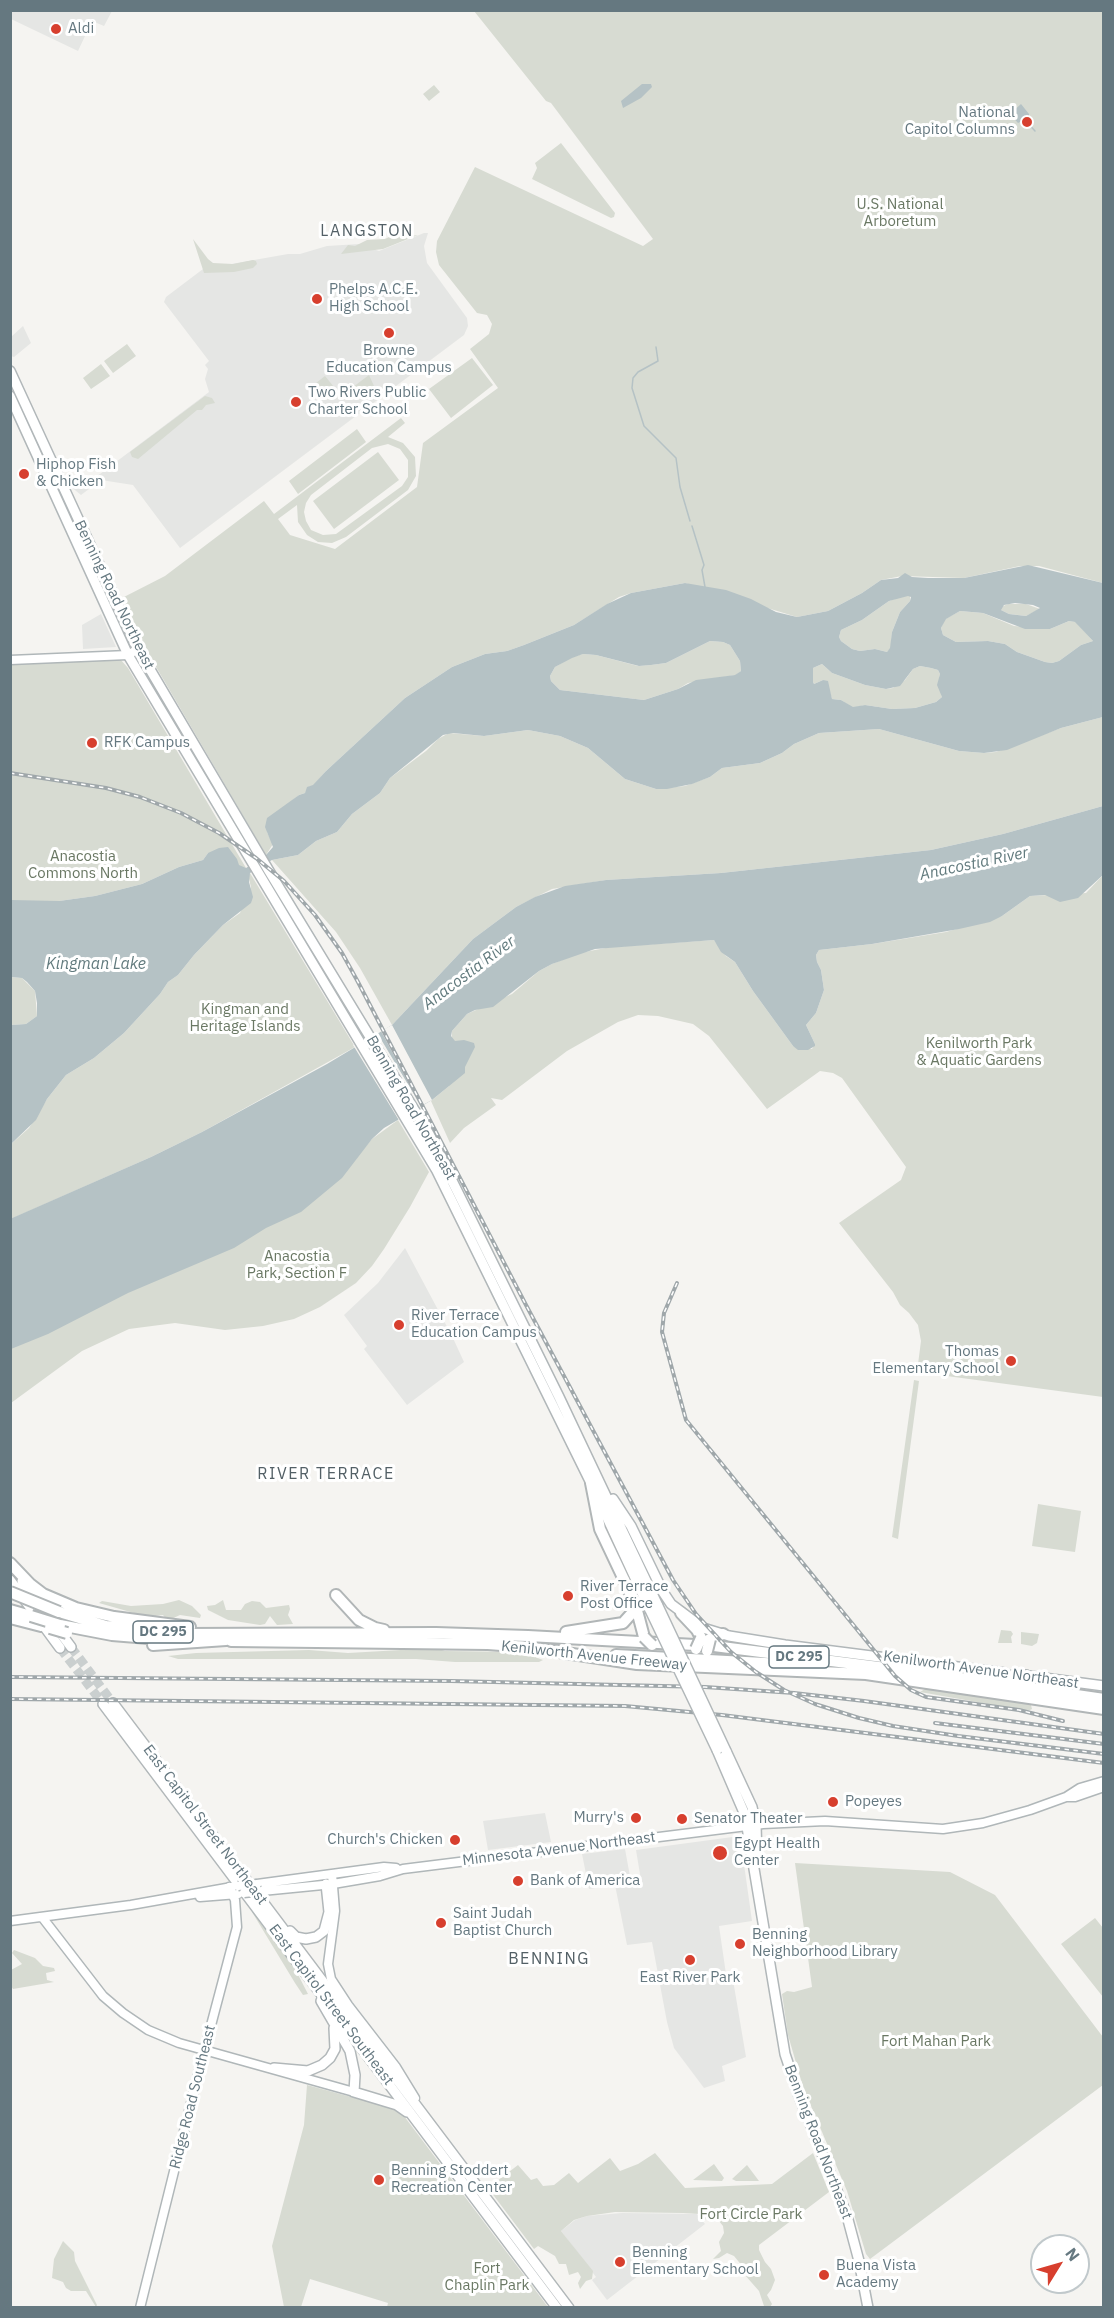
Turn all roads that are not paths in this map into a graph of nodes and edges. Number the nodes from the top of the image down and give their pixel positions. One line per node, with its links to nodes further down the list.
1 (10, 371): 3 (main road, Benning Road Northeast)
2 (10, 396): 4 (main road, Benning Road Northeast)
3 (138, 649): 4 (main road); 6 (main road, Benning Road Northeast)
4 (128, 655): 5 (main road); 6 (main road, Benning Road Northeast)
5 (10, 660)
6 (265, 874): 7 (main road, Benning Road Northeast); 7 (main road, Benning Road Northeast)
7 (593, 1479): 11 (highway); 14 (main road, Kenilworth Avenue Northeast); 34 (main road, Benning Road Northeast, bridge)
8 (10, 1564): 9 (main road); 17 (highway)
9 (10, 1580)
10 (10, 1592): 17 (highway, DC 295, bridge)
11 (630, 1592): 19 (highway); 23 (highway)
12 (336, 1595): 18 (highway)
13 (10, 1610): 16 (highway, bridge)
14 (681, 1613): 20 (main road, Kenilworth Avenue Northeast); 21 (highway)
15 (10, 1618): 16 (highway, DC 295, bridge)
16 (64, 1629): 22 (highway, Kenilworth Avenue Freeway / DC 295)
17 (268, 1633): 18 (highway, Kenilworth Avenue Freeway / DC 295)
18 (414, 1633): 19 (highway, Kenilworth Avenue Freeway / DC 295)
19 (493, 1635): 25 (highway, Kenilworth Avenue Freeway / DC 295)
20 (723, 1635): 21 (highway); 26 (main road, Kenilworth Avenue Northeast)
21 (706, 1647): 23 (highway); 23 (highway); 24 (highway)
22 (565, 1653): 23 (highway); 24 (highway, Kenilworth Avenue Freeway / DC 295)
23 (680, 1657)
24 (866, 1674): 30 (highway, Kenilworth Avenue Freeway / DC 295)
25 (933, 1674): 26 (highway); 28 (highway, Kenilworth Avenue Freeway / DC 295)
26 (1026, 1676): 27 (main road, Kenilworth Avenue Northeast)
27 (1104, 1686)
28 (1104, 1699)
29 (108, 1704): 37 (main road, East Capitol Street Northeast); 41 (main road, East Capitol Street Southeast)
30 (1104, 1709)
31 (1104, 1781): 33 (main road, Minnesota Avenue Northeast)
32 (1104, 1787): 33 (main road, Minnesota Avenue Northeast)
33 (1066, 1797): 34 (main road, Minnesota Avenue Northeast)
34 (752, 1826): 35 (main road, Minnesota Avenue Northeast); 50 (main road, Benning Road Northeast)
35 (329, 1879): 37 (main road, Minnesota Avenue Northeast); 37 (main road); 46 (main road, East Capitol Street Northeast)
36 (236, 1890): 37 (main road, Minnesota Avenue Northeast, bridge); 38 (main road, Minnesota Avenue Northeast); 43 (main road, Ridge Road Southeast)
37 (260, 1892): 46 (main road, East Capitol Street Northeast)
38 (138, 1903): 39 (main road); 40 (main road)
39 (42, 1917): 40 (main road); 43 (main road)
40 (10, 1920)
41 (294, 1957): 42 (main road); 46 (main road, East Capitol Street Southeast)
42 (329, 2014): 44 (main road); 45 (main road)
43 (204, 2050): 44 (main road); 47 (main road, Ridge Road Southeast)
44 (274, 2068): 45 (main road)
45 (354, 2092): 46 (main road)
46 (423, 2122): 48 (main road, East Capitol Street Southeast); 49 (main road, East Capitol Street Northeast)
47 (140, 2307)
48 (557, 2307)
49 (569, 2307)
50 (868, 2307)

